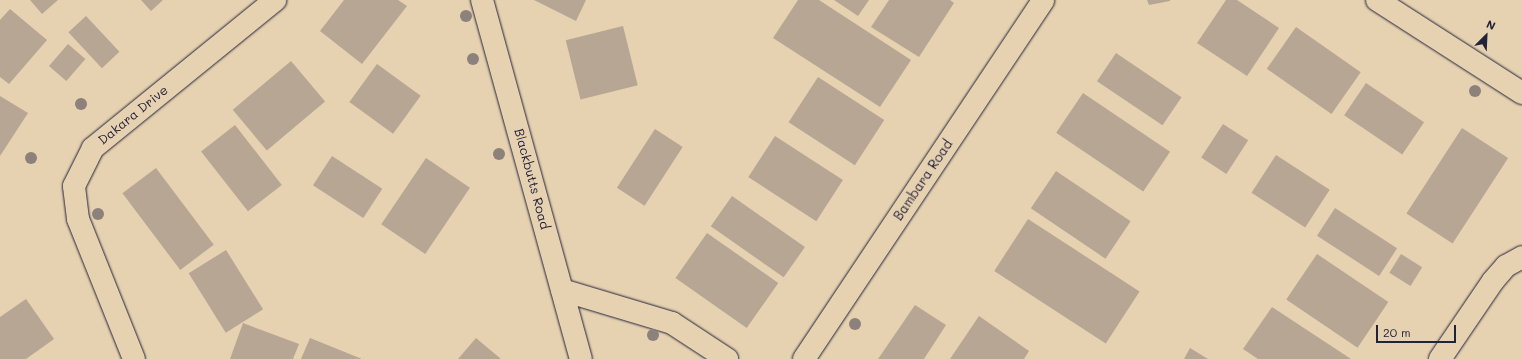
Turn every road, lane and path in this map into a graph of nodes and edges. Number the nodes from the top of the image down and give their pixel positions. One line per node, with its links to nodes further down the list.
1 (275, 0): 8 (street, Dakara Drive)
2 (482, 0): 7 (street, Blackbutts Road)
3 (1043, 0): 11 (street, Bambara Road)
4 (1377, 0): 5 (street)
5 (1522, 93)
6 (1522, 257): 12 (street)
7 (562, 290): 9 (street, Blackbutts Road); 10 (street)
8 (134, 359)
9 (581, 359)
10 (727, 359)
11 (804, 359)
12 (1440, 359)

